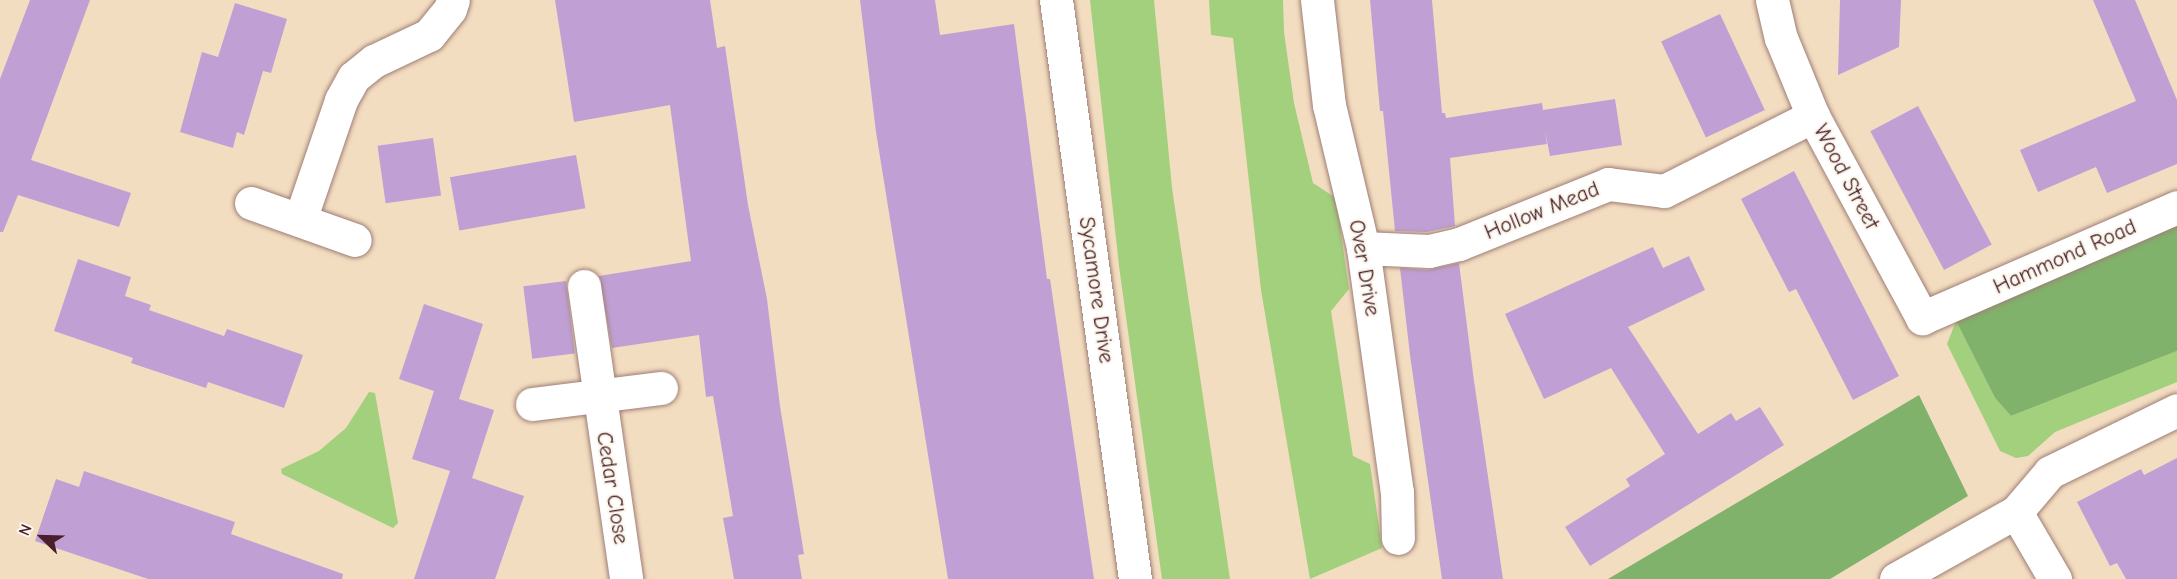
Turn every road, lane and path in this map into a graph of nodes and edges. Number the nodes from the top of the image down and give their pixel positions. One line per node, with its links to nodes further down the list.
1 (453, 0): 8 (street)
2 (1056, 0): 20 (street, Sycamore Drive)
3 (1317, 0): 10 (street, Over Drive)
4 (1772, 0): 5 (street, Wood Street)
5 (1814, 116): 10 (street, Hollow Mead); 12 (street, Wood Street)
6 (251, 203): 8 (street)
7 (2177, 207): 12 (street, Hammond Road)
8 (300, 220): 9 (street)
9 (355, 240)
10 (1363, 248): 18 (street, Over Drive)
11 (584, 286): 14 (street, Cedar Close)
12 (1952, 305)
13 (661, 388): 14 (street)
14 (598, 396): 15 (street); 19 (street, Cedar Close)
15 (532, 404)
16 (2177, 410): 17 (street)
17 (2016, 512): 21 (street); 22 (street)
18 (1398, 538)
19 (626, 579)
20 (1136, 579)
21 (1896, 579)
22 (2055, 579)

